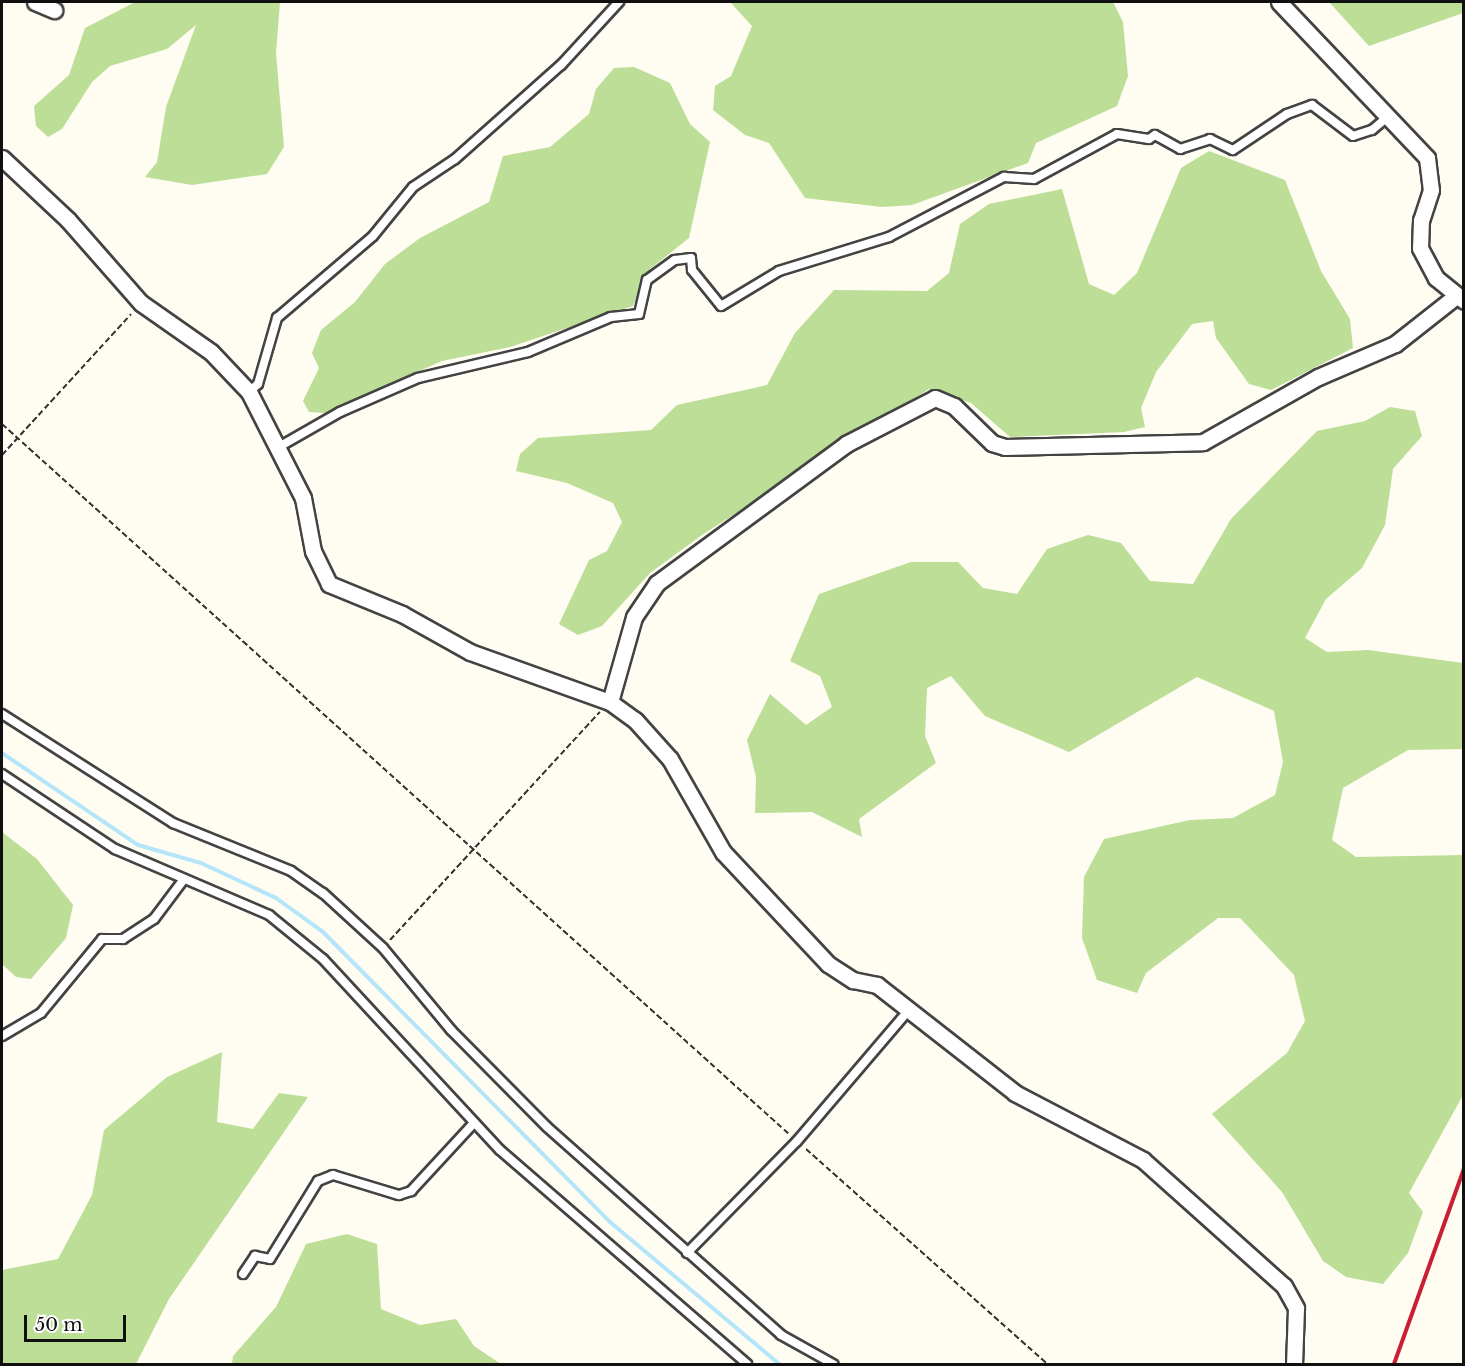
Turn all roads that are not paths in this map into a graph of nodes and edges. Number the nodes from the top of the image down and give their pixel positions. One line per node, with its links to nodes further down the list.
1 (35, 2): 4 (street)
2 (620, 2): 8 (lane)
3 (1279, 2): 5 (street)
4 (54, 10)
5 (1391, 114): 7 (street); 9 (lane)
6 (2, 158): 8 (street)
7 (1460, 298): 10 (street)
8 (249, 392): 9 (street)
9 (277, 448): 10 (street)
10 (610, 702): 14 (street)
11 (2, 714): 17 (lane)
12 (2, 774): 13 (lane)
13 (184, 879): 15 (lane); 16 (lane)
14 (909, 1010): 17 (lane); 22 (street)
15 (2, 1036)
16 (474, 1123): 18 (lane); 20 (lane)
17 (687, 1253): 19 (lane)
18 (243, 1274)
19 (819, 1362): 21 (lane)
20 (747, 1365)
21 (833, 1365)
22 (1294, 1365)

